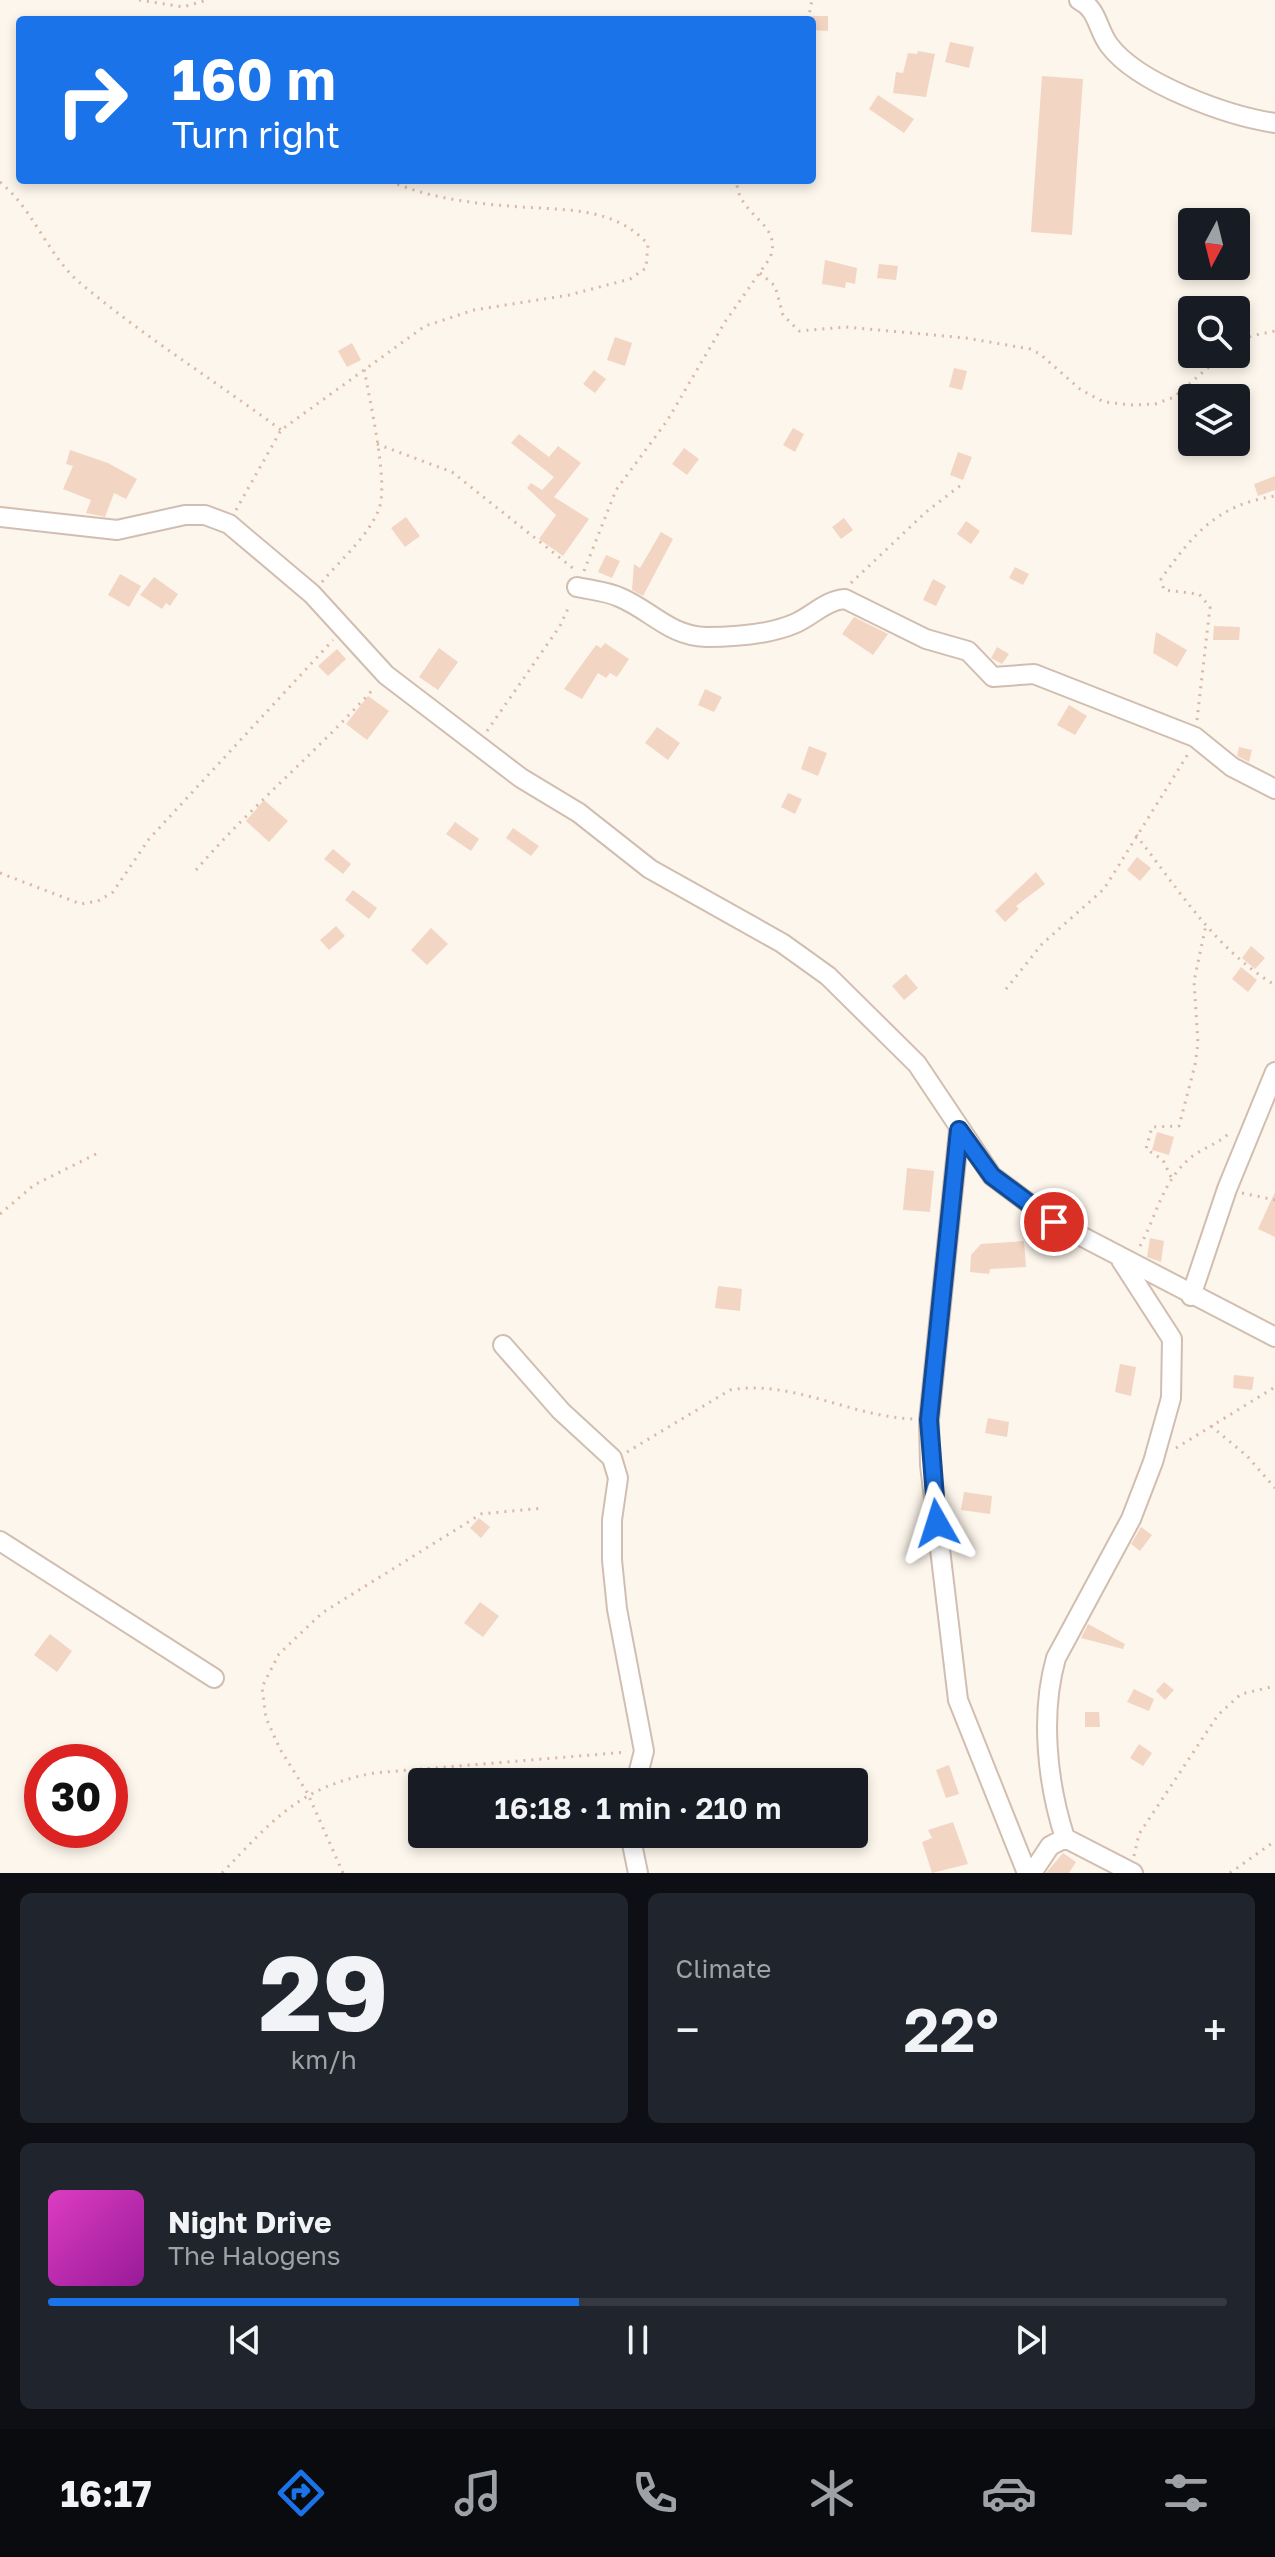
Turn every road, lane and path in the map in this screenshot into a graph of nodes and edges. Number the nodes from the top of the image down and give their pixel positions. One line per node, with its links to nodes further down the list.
1 (139, 0): 2 (path)
2 (207, 0)
3 (1079, 0): 4 (street)
4 (1275, 123)
5 (0, 182): 13 (path)
6 (396, 184): 11 (path)
7 (738, 184): 8 (path)
8 (760, 273): 12 (path); 14 (path)
9 (1275, 331): 10 (path)
10 (1250, 337)
11 (364, 368): 13 (path); 14 (path)
12 (1208, 368)
13 (281, 430): 18 (path)
14 (377, 444): 20 (path)
15 (961, 485): 21 (path)
16 (1275, 496): 24 (path)
17 (0, 517): 18 (street)
18 (229, 524): 20 (street)
19 (577, 587): 21 (street); 25 (path)
20 (312, 594): 22 (street)
21 (834, 600): 24 (street)
22 (345, 628): 23 (street); 29 (path)
23 (386, 675): 25 (street); 28 (path)
24 (1195, 737): 26 (street); 27 (path)
25 (479, 743): 35 (street)
26 (1275, 789)
27 (1136, 835): 30 (path); 32 (path)
28 (196, 870)
29 (0, 873)
30 (1206, 925): 31 (path); 37 (path)
31 (1275, 985)
32 (1006, 989)
33 (1275, 1072): 38 (street)
34 (1234, 1127): 37 (path)
35 (959, 1130): 41 (street); 46 (street)
36 (96, 1154): 40 (path)
37 (1171, 1177): 41 (path)
38 (1227, 1189): 39 (path); 42 (street)
39 (1275, 1200)
40 (0, 1214)
41 (1124, 1259): 42 (street); 49 (street)
42 (1191, 1296): 43 (street)
43 (1275, 1337)
44 (503, 1345): 48 (street)
45 (1275, 1387): 47 (path)
46 (929, 1420): 48 (path); 65 (street)
47 (1211, 1426): 49 (path); 50 (path)
48 (612, 1458): 55 (street)
49 (1153, 1462): 58 (street)
50 (1275, 1488)
51 (544, 1508): 57 (path)
52 (0, 1541): 53 (street)
53 (214, 1678)
54 (1275, 1686): 61 (path)
55 (644, 1751): 56 (street); 57 (path)
56 (640, 1768)
57 (308, 1794): 62 (path); 63 (path)
58 (1065, 1838): 61 (street); 65 (street)
59 (1275, 1841): 66 (path)
60 (633, 1848): 64 (street)
61 (1131, 1872)
62 (222, 1873)
63 (343, 1873)
64 (638, 1873)
65 (1029, 1873)
66 (1230, 1873)

